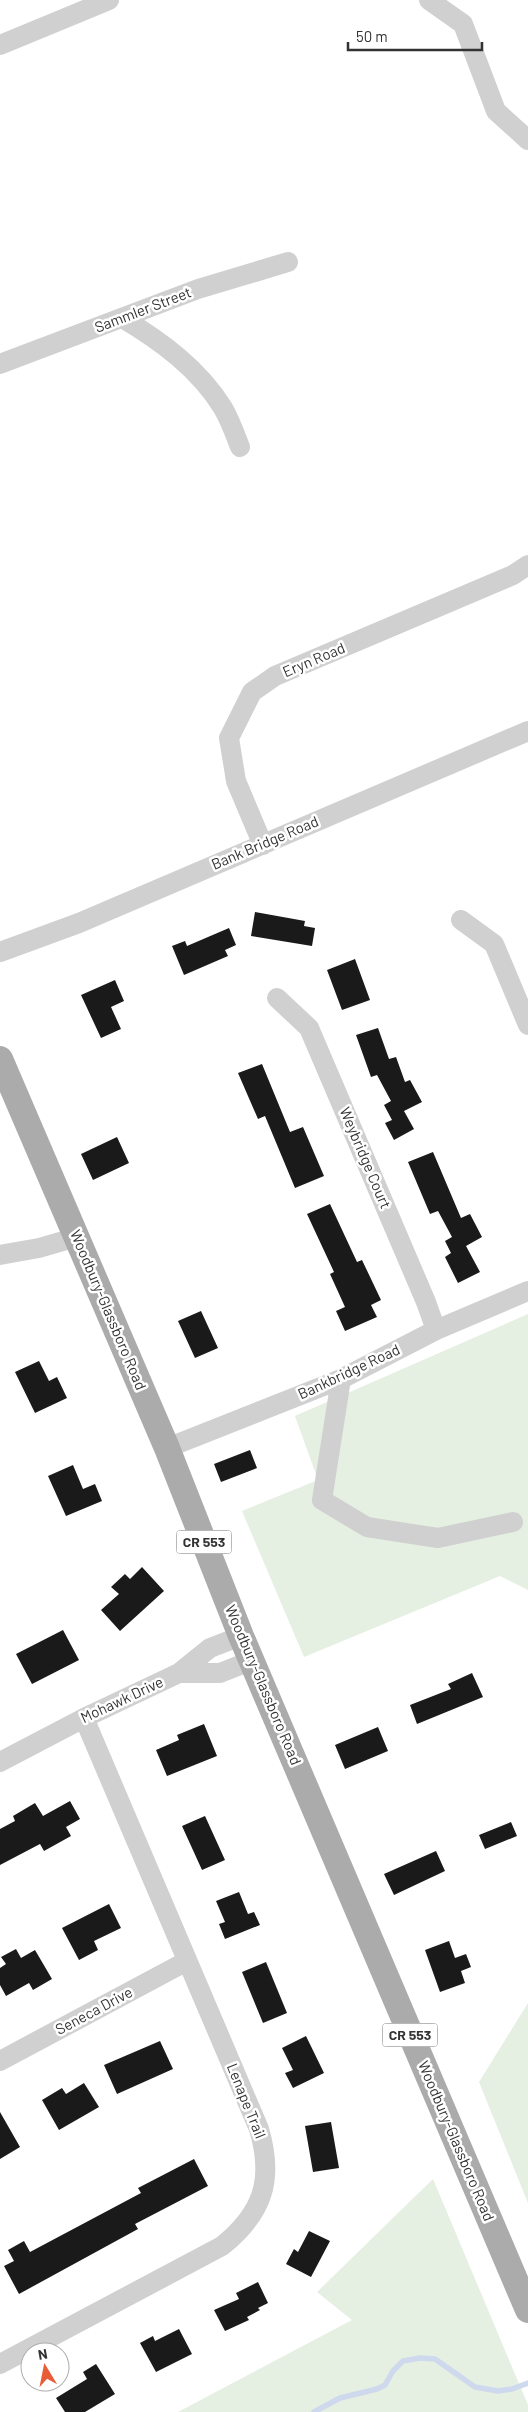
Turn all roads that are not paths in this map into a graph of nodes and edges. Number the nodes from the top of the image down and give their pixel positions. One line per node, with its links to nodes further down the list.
1 (109, 0): 3 (street)
2 (429, 0): 4 (street)
3 (0, 45)
4 (528, 140)
5 (288, 262): 6 (street, Sammler Street)
6 (122, 318): 7 (street, Sammler Street); 8 (street)
7 (0, 364)
8 (240, 447)
9 (528, 565): 11 (street, Eryn Road)
10 (528, 731): 11 (street, Bank Bridge Road)
11 (263, 845): 13 (street, Bank Bridge Road)
12 (461, 920): 15 (street)
13 (0, 952)
14 (277, 998): 20 (street, Weybridge Court)
15 (528, 1025)
16 (0, 1059): 17 (main road, Woodbury-Glassboro Road / CR 553)
17 (77, 1237): 18 (street); 22 (main road, Woodbury-Glassboro Road / CR 553)
18 (0, 1255)
19 (528, 1292): 20 (street, Bankbridge Road)
20 (436, 1330): 21 (street, Bankbridge Road)
21 (341, 1379): 22 (street, Bankbridge Road); 23 (street)
22 (167, 1448): 24 (main road, Woodbury-Glassboro Road / CR 553)
23 (513, 1522)
24 (241, 1636): 25 (main road, Woodbury-Glassboro Road / CR 553); 26 (street, Mohawk Drive)
25 (253, 1660): 26 (street); 31 (main road, Woodbury-Glassboro Road / CR 553)
26 (180, 1673): 27 (street, Mohawk Drive)
27 (84, 1718): 28 (street, Mohawk Drive); 29 (street, Lenape Trail)
28 (0, 1762)
29 (188, 1961): 30 (street, Seneca Drive); 32 (street, Lenape Trail)
30 (0, 2061)
31 (528, 2310)
32 (0, 2364)

